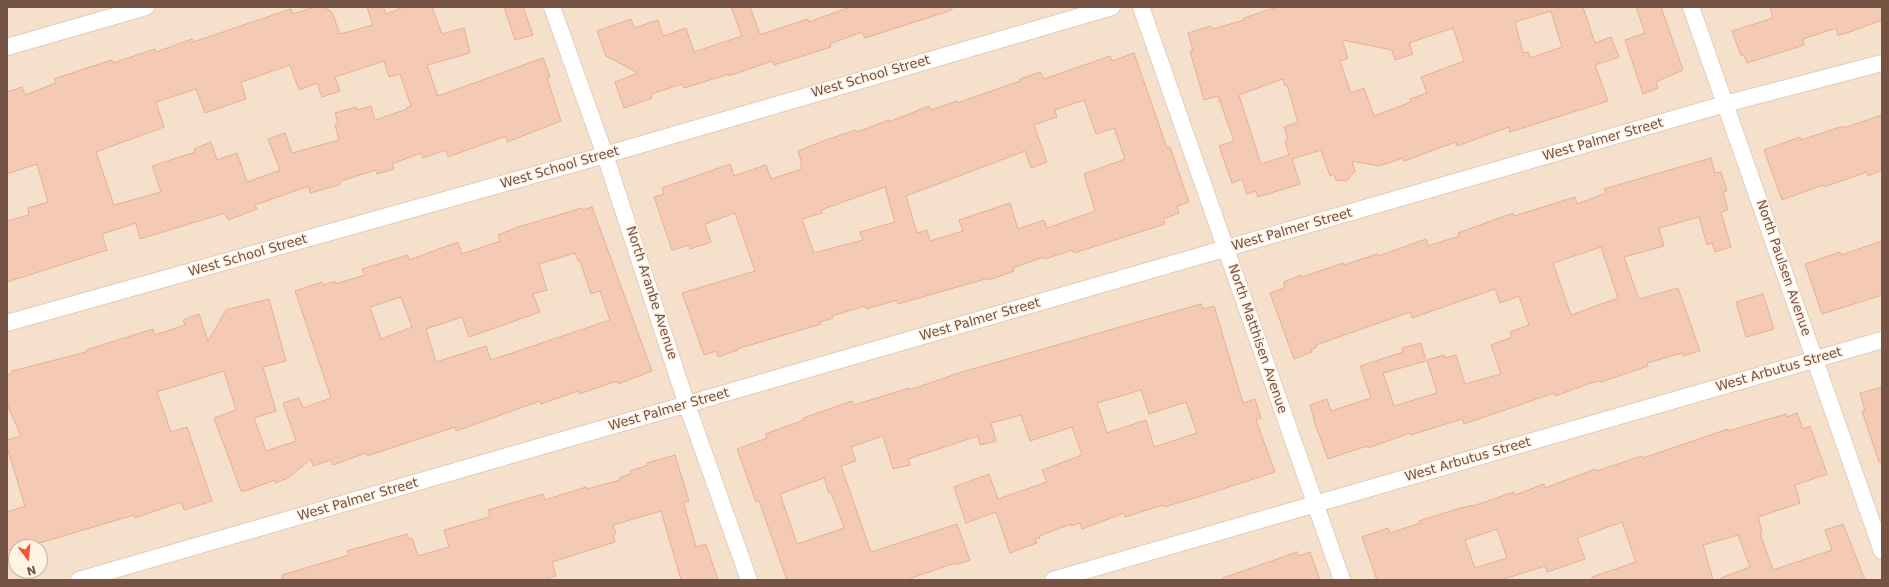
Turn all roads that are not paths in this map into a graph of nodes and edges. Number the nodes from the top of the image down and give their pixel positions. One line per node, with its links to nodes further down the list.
1 (146, 7): 6 (street)
2 (552, 7): 9 (street, North Aranbe Avenue)
3 (1112, 7): 9 (street, West School Street)
4 (1141, 7): 10 (street, North Matthisen Avenue)
5 (1691, 7): 8 (street, North Paulsen Avenue)
6 (7, 47)
7 (1882, 63): 8 (street, West Palmer Street)
8 (1725, 104): 10 (street, West Palmer Street); 13 (street, North Paulsen Avenue)
9 (605, 155): 11 (street, West School Street); 14 (street, North Aranbe Avenue)
10 (1226, 249): 14 (street, West Palmer Street); 15 (street, North Matthisen Avenue)
11 (7, 323)
12 (1882, 340): 13 (street, West Arbutus Street)
13 (1815, 360): 15 (street, West Arbutus Street); 16 (street, North Paulsen Avenue)
14 (687, 405): 17 (street, West Palmer Street); 18 (street, North Aranbe Avenue)
15 (1315, 504): 19 (street, West Arbutus Street); 20 (street, North Matthisen Avenue)
16 (1882, 551)
17 (80, 580)
18 (749, 580)
19 (1053, 580)
20 (1342, 580)

